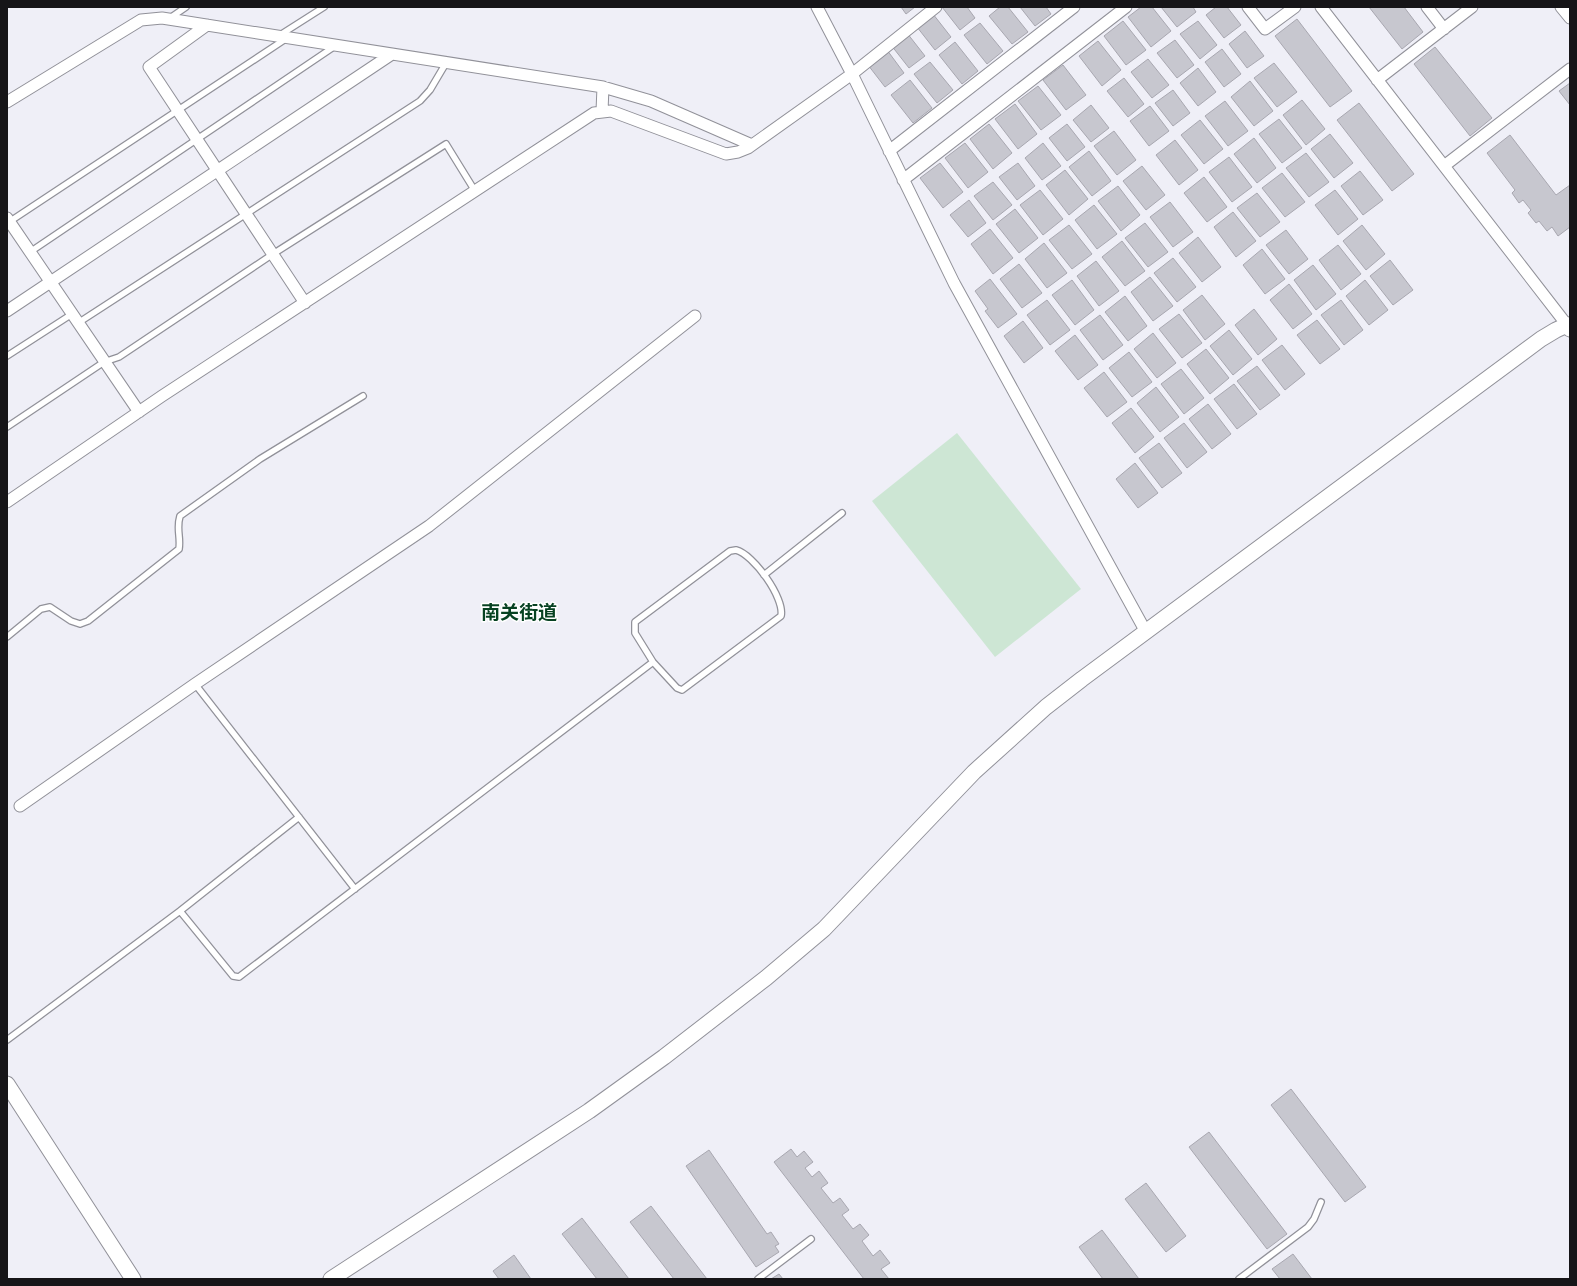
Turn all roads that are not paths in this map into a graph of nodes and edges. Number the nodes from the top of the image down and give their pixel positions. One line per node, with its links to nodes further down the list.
1 (186, 7): 14 (lane)
2 (324, 7): 17 (lane)
3 (817, 7): 22 (street)
4 (936, 7): 22 (street)
5 (1074, 7): 30 (street)
6 (1126, 7): 33 (street)
7 (1248, 7): 8 (street)
8 (1295, 7)
9 (1321, 7): 23 (street)
10 (1427, 7): 16 (street)
11 (1472, 7): 16 (street)
12 (1561, 7): 13 (street)
13 (1570, 18)
14 (168, 19): 15 (street); 25 (street)
15 (207, 25): 17 (street); 26 (street)
16 (1444, 29): 23 (street)
17 (283, 37): 18 (street); 26 (lane)
18 (336, 45): 19 (street); 28 (lane)
19 (392, 54): 20 (street); 32 (street)
20 (446, 63): 24 (street); 35 (lane)
21 (1570, 69): 31 (street)
22 (852, 74): 29 (street); 30 (street)
23 (1377, 80): 31 (street)
24 (603, 87): 27 (street); 29 (street)
25 (7, 102)
26 (177, 110): 28 (street); 36 (lane)
27 (602, 111): 29 (street); 34 (street)
28 (197, 139): 32 (street); 37 (lane)
29 (752, 145)
30 (889, 151): 33 (street)
31 (1444, 166): 45 (street)
32 (217, 170): 35 (street); 39 (street)
33 (903, 180): 54 (street)
34 (475, 191): 38 (lane); 40 (street)
35 (246, 214): 38 (street); 44 (lane)
36 (8, 221): 37 (street)
37 (30, 252): 39 (street)
38 (273, 254): 40 (street); 47 (lane)
39 (50, 282): 41 (street); 42 (street)
40 (305, 303): 49 (street)
41 (7, 311)
42 (72, 314): 44 (street); 46 (lane)
43 (695, 316): 57 (street)
44 (78, 323): 47 (street)
45 (1569, 326): 54 (street)
46 (7, 356)
47 (104, 362): 49 (street); 50 (lane)
48 (363, 396): 55 (lane)
49 (139, 412): 51 (street)
50 (7, 427)
51 (7, 502)
52 (842, 513): 53 (lane)
53 (764, 575): 56 (lane); 56 (lane)
54 (1146, 632): 67 (street)
55 (7, 637)
56 (653, 662): 60 (lane)
57 (195, 684): 58 (street); 59 (lane)
58 (20, 806)
59 (300, 817): 60 (lane); 61 (lane)
60 (355, 889): 61 (lane)
61 (180, 911): 62 (lane)
62 (7, 1040)
63 (7, 1084): 66 (street)
64 (1321, 1202): 69 (lane)
65 (811, 1238): 68 (lane)
66 (133, 1279)
67 (331, 1279)
68 (758, 1279)
69 (1239, 1279)

